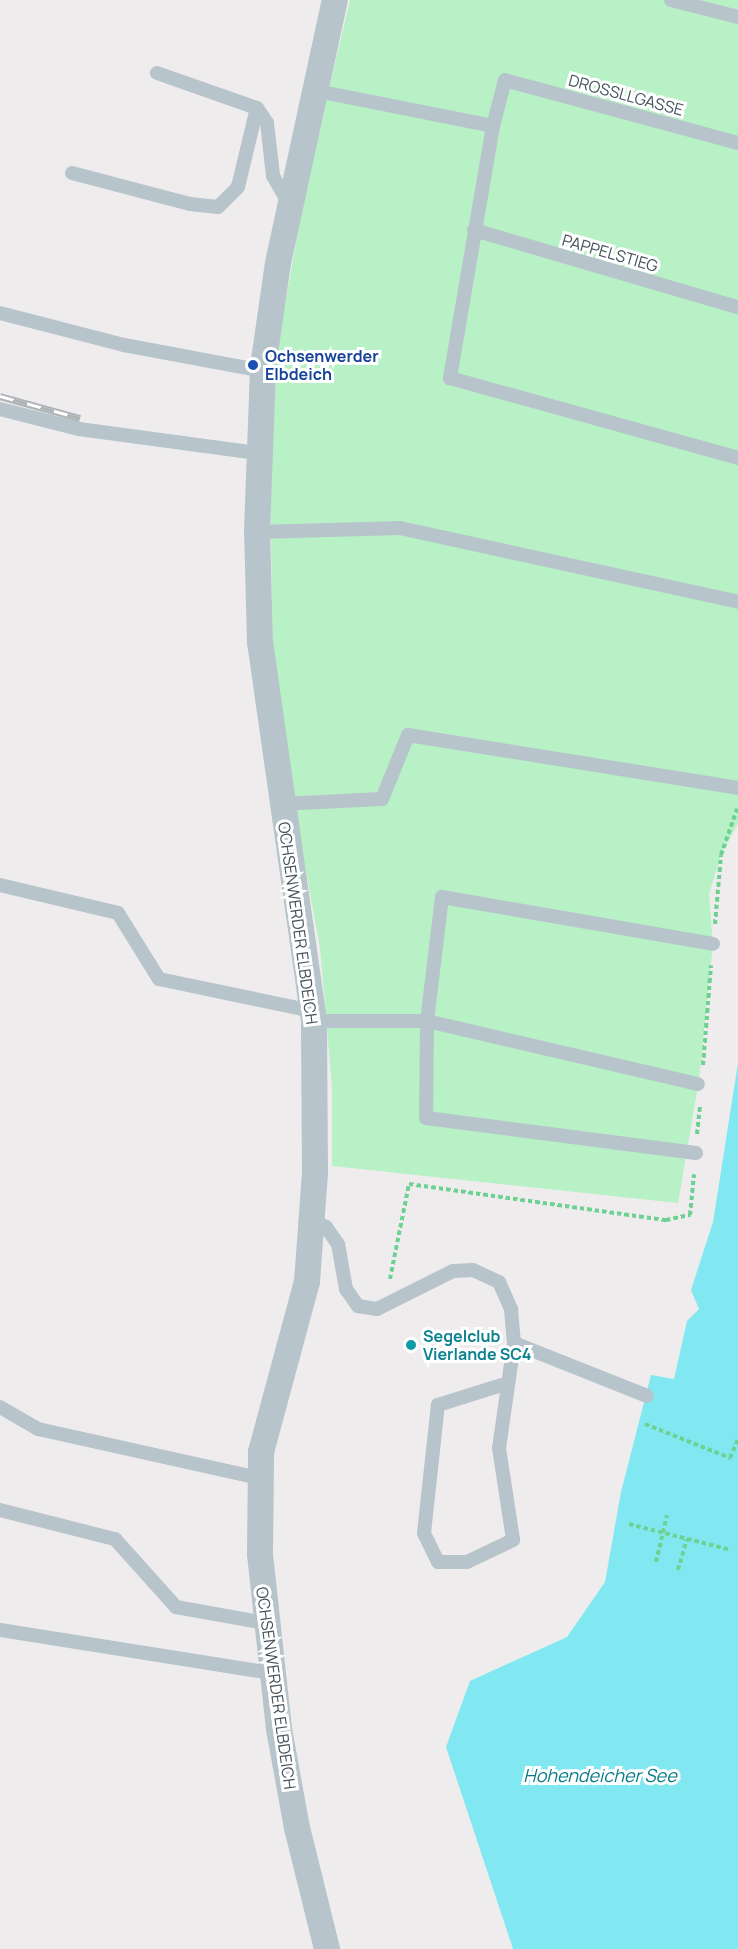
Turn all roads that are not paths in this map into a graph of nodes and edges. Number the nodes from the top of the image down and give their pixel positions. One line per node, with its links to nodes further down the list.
1 (335, 0): 5 (street, OCHSENWERDER ELBDEICH)
2 (671, 0): 3 (lane)
3 (738, 17)
4 (157, 74): 6 (lane)
5 (317, 91): 7 (lane); 10 (street, OCHSENWERDER ELBDEICH)
6 (257, 108): 9 (lane); 10 (lane)
7 (493, 126): 8 (lane, DROSSLLGASSE); 11 (lane)
8 (738, 143)
9 (72, 173)
10 (290, 206): 14 (street, OCHSENWERDER ELBDEICH)
11 (474, 230): 12 (lane, PAPPELSTIEG); 17 (lane)
12 (738, 307)
13 (0, 313): 14 (lane)
14 (263, 371): 16 (street, OCHSENWERDER ELBDEICH)
15 (0, 409): 16 (lane)
16 (257, 453): 18 (street, OCHSENWERDER ELBDEICH)
17 (738, 458)
18 (257, 532): 19 (lane); 21 (street, OCHSENWERDER ELBDEICH)
19 (738, 602)
20 (738, 788): 21 (lane)
21 (280, 804): 24 (street, OCHSENWERDER ELBDEICH)
22 (0, 885): 24 (lane)
23 (713, 944): 25 (lane)
24 (313, 1016): 25 (lane); 28 (street, OCHSENWERDER ELBDEICH)
25 (427, 1021): 26 (lane); 27 (lane)
26 (700, 1083)
27 (696, 1153)
28 (312, 1220): 29 (lane); 33 (street, OCHSENWERDER ELBDEICH)
29 (514, 1343): 30 (lane); 31 (lane)
30 (508, 1383): 30 (lane)
31 (647, 1396)
32 (0, 1407): 33 (lane)
33 (259, 1478): 35 (street, OCHSENWERDER ELBDEICH)
34 (0, 1509): 35 (lane)
35 (265, 1623): 37 (street, OCHSENWERDER ELBDEICH)
36 (0, 1630): 37 (lane)
37 (271, 1673): 38 (street, OCHSENWERDER ELBDEICH)
38 (327, 1949)

